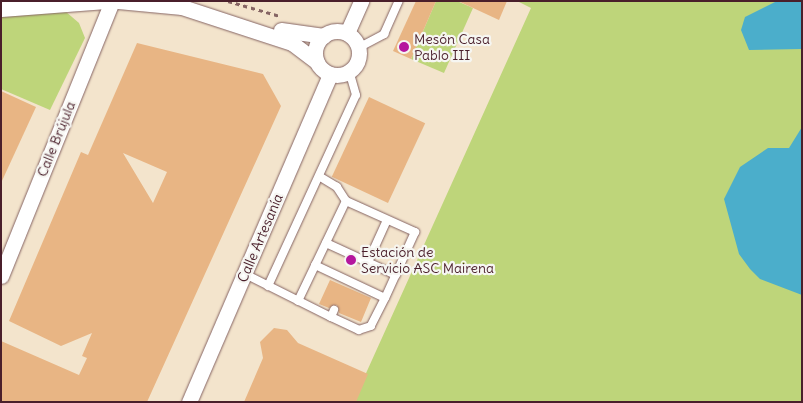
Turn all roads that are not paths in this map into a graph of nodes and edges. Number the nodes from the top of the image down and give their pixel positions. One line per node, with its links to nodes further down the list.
1 (106, 1): 7 (street)
2 (112, 1): 22 (street, Calle Brújula)
3 (118, 1): 11 (street)
4 (185, 1): 9 (street)
5 (361, 1): 8 (street)
6 (399, 1): 10 (lane)
7 (1, 10)
8 (347, 34): 9 (street); 10 (street)
9 (324, 36): 11 (street)
10 (358, 48): 12 (street)
11 (317, 62): 13 (street)
12 (349, 71): 13 (street); 14 (lane)
13 (330, 74): 20 (street, Calle Artesanía)
14 (319, 176): 15 (lane); 23 (lane)
15 (346, 201): 16 (lane); 17 (lane)
16 (387, 220): 18 (lane); 21 (lane)
17 (326, 243): 18 (lane); 19 (lane)
18 (368, 262): 21 (lane)
19 (315, 265): 24 (lane); 25 (lane)
20 (244, 274): 23 (lane); 26 (street, Calle Artesanía)
21 (396, 275): 24 (lane)
22 (1, 276)
23 (268, 286): 25 (lane)
24 (386, 298): 25 (lane)
25 (298, 301)
26 (189, 402)

